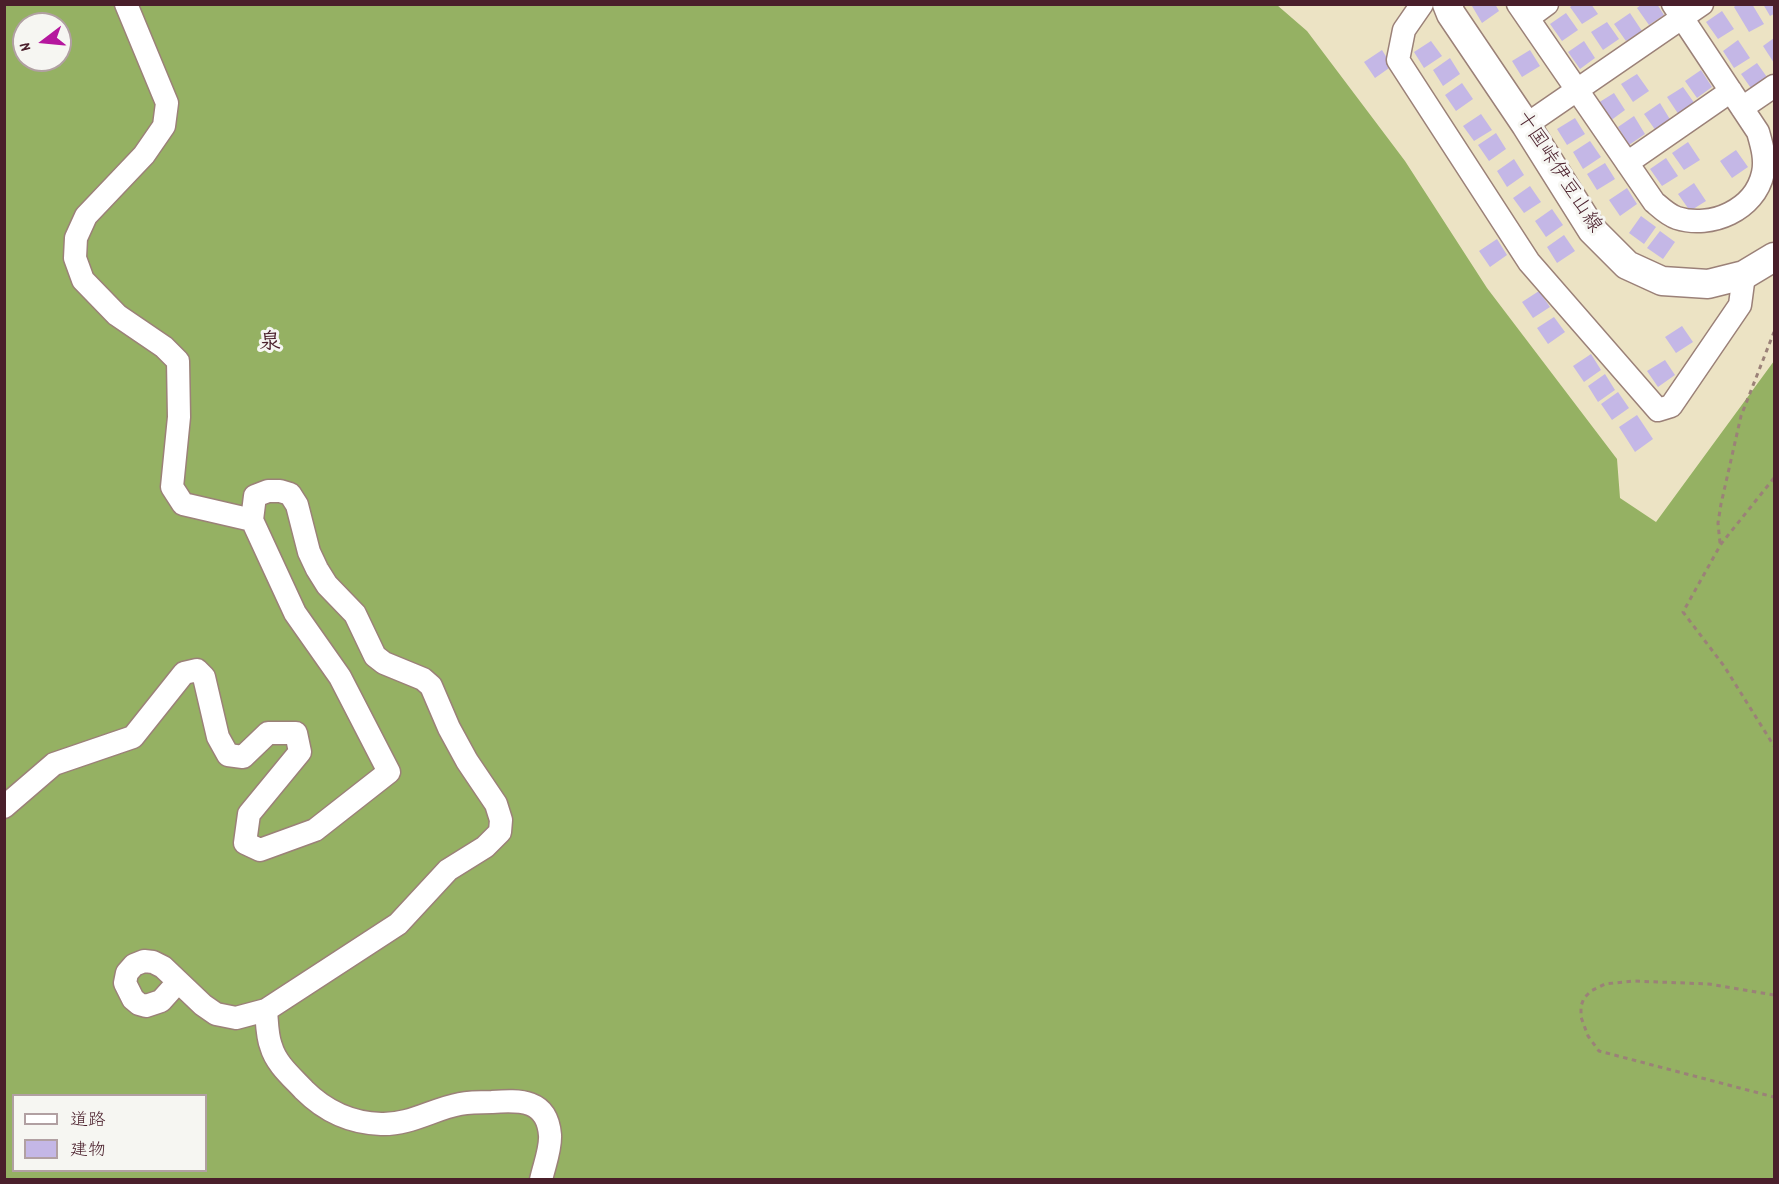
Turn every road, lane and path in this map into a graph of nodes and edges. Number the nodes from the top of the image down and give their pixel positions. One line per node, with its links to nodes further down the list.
1 (126, 4): 17 (street)
2 (1422, 4): 14 (street)
3 (1447, 4): 11 (main road, 十国峠伊豆山線)
4 (1547, 4): 6 (street)
5 (1702, 4): 7 (street)
6 (1523, 11): 9 (street)
7 (1677, 11): 9 (street); 10 (street)
8 (1774, 86): 10 (street)
9 (1576, 89): 11 (street); 12 (street)
10 (1737, 100): 12 (street); 12 (street)
11 (1526, 125): 14 (main road, 十国峠伊豆山線)
12 (1627, 163)
13 (1774, 257): 14 (main road, 十国峠伊豆山線)
14 (1744, 275)
15 (1774, 332): 18 (path)
16 (1774, 478): 18 (path)
17 (252, 520): 20 (street); 23 (street)
18 (1720, 544): 19 (path)
19 (1774, 746)
20 (4, 807)
21 (178, 982): 23 (street)
22 (1774, 995): 24 (path)
23 (266, 1010): 25 (street)
24 (1774, 1097)
25 (541, 1179)

